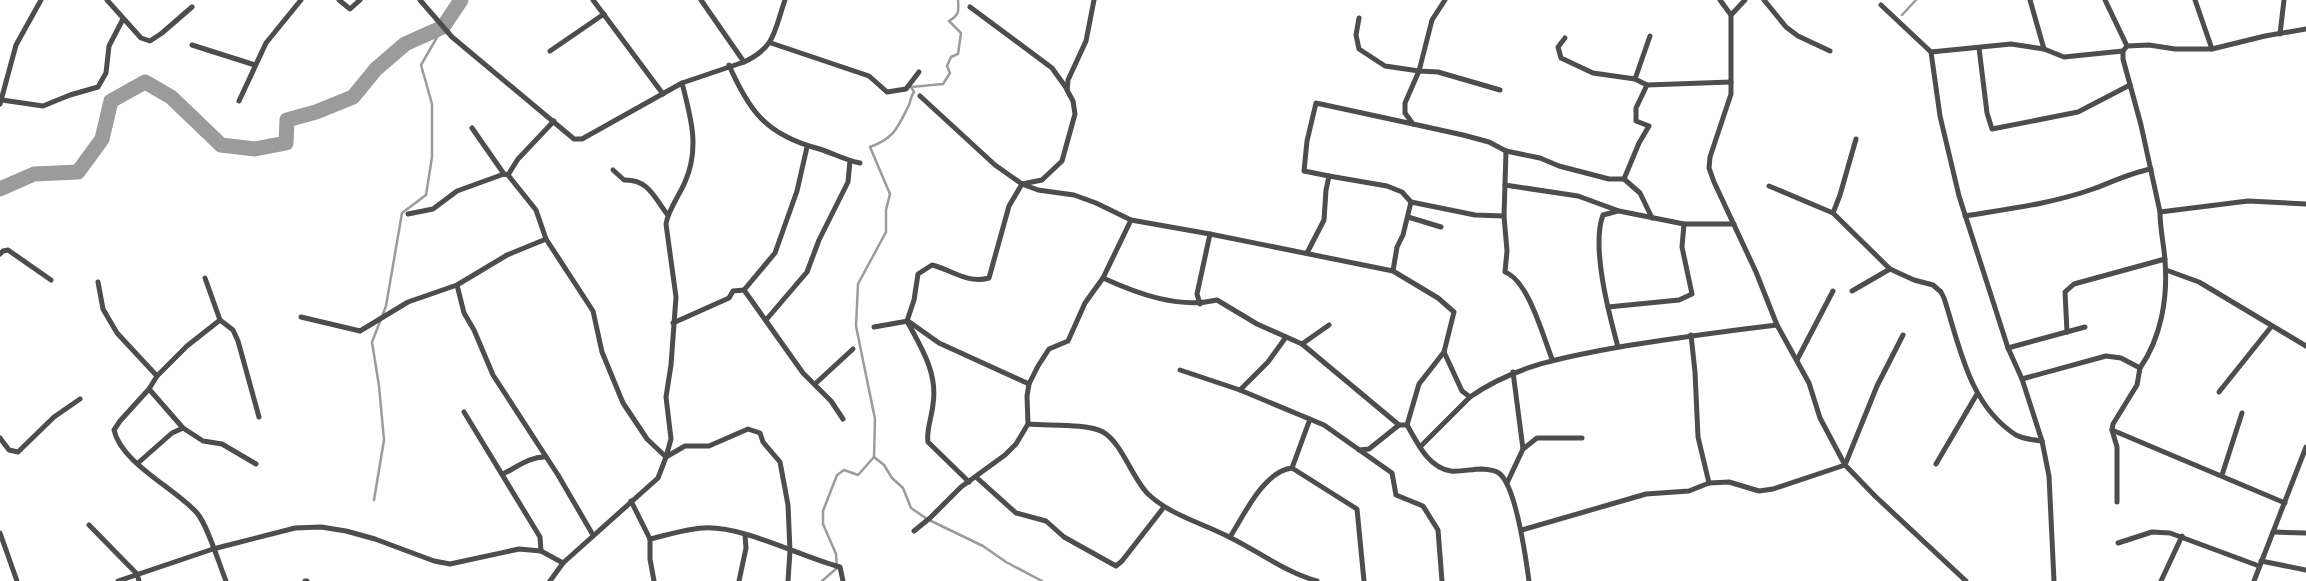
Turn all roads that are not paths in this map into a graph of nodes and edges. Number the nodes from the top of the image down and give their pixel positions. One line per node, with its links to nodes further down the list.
1 (41, 0): 54 (street)
2 (107, 0): 25 (street)
3 (301, 0): 40 (street)
4 (339, 0): 5 (street)
5 (360, 0)
6 (420, 0): 55 (street)
7 (593, 0): 22 (street)
8 (701, 0): 39 (street)
9 (785, 0): 30 (street)
10 (1094, 0): 49 (street)
11 (1445, 0): 43 (street)
12 (1720, 0): 23 (street)
13 (1744, 0): 23 (street)
14 (1764, 0): 37 (street)
15 (2030, 0): 33 (street)
16 (2105, 0): 34 (street)
17 (2195, 0): 35 (street)
18 (2284, 0): 27 (street)
19 (192, 6): 25 (street)
20 (1881, 6): 38 (street)
21 (970, 7): 49 (street)
22 (604, 14): 36 (street); 51 (street)
23 (1731, 16): 45 (street)
24 (1359, 18): 43 (street)
25 (123, 19): 54 (street)
26 (2306, 29): 27 (street)
27 (2280, 34): 35 (street)
28 (1650, 36): 44 (street)
29 (1565, 38): 44 (street)
30 (771, 42): 39 (street); 42 (street)
31 (192, 45): 40 (street)
32 (1979, 48): 33 (street); 38 (street); 48 (street)
33 (2044, 49): 34 (street)
34 (2125, 49): 35 (street); 48 (street)
35 (2212, 49)
36 (550, 51)
37 (1830, 51)
38 (1932, 52): 79 (street)
39 (744, 62): 41 (street)
40 (255, 64): 53 (street)
41 (728, 65): 46 (street); 59 (street)
42 (918, 72)
43 (1419, 72): 50 (street); 56 (street)
44 (1635, 80): 47 (street)
45 (1731, 82): 47 (street); 84 (street)
46 (682, 83): 51 (street); 77 (street)
47 (1647, 85): 67 (street)
48 (2130, 85): 63 (street)
49 (1067, 90): 68 (street)
50 (1500, 90)
51 (663, 94): 55 (street)
52 (920, 96): 68 (street)
53 (239, 101)
54 (1, 102)
55 (554, 121): 65 (street)
56 (1413, 124): 60 (street); 66 (street)
57 (472, 128): 65 (street)
58 (1856, 139): 75 (street)
59 (808, 147): 61 (street); 99 (street)
60 (1506, 151): 67 (street); 69 (street)
61 (850, 162): 62 (street); 106 (street)
62 (860, 163)
63 (2151, 169): 74 (street); 79 (street)
64 (613, 170): 77 (street)
65 (506, 174): 76 (street); 87 (street)
66 (1329, 176): 71 (street); 88 (street)
67 (1624, 179): 81 (street)
68 (1022, 184): 82 (street); 107 (street)
69 (1505, 185): 73 (street); 78 (street)
70 (1769, 186): 75 (street)
71 (1411, 202): 78 (street); 80 (street)
72 (2306, 204): 74 (street)
73 (1618, 211): 81 (street); 103 (street)
74 (2160, 212): 90 (street)
75 (1833, 213): 91 (street)
76 (408, 214)
77 (667, 214): 108 (street)
78 (1504, 216): 124 (street)
79 (1965, 216): 121 (street)
80 (1408, 217): 85 (street); 93 (street)
81 (1652, 218): 83 (street)
82 (1131, 220): 86 (street); 95 (street)
83 (1684, 224): 84 (street); 103 (street)
84 (1734, 224): 110 (street)
85 (1441, 227)
86 (1210, 234): 88 (street); 102 (street)
87 (546, 238): 98 (street); 156 (street)
88 (1307, 253): 93 (street)
89 (0, 254): 96 (street)
90 (2166, 259): 92 (street); 114 (street)
91 (1890, 269): 101 (street); 136 (street)
92 (2166, 270): 113 (street); 126 (street)
93 (1392, 271): 123 (street)
94 (206, 278): 105 (street)
95 (1103, 278): 102 (street); 132 (street)
96 (51, 280)
97 (98, 282): 129 (street)
98 (457, 285): 104 (street); 157 (street)
99 (744, 290): 106 (street); 108 (street)
100 (1833, 291): 125 (street)
101 (1852, 291)
102 (1200, 304): 117 (street)
103 (1608, 307): 120 (street)
104 (301, 317)
105 (220, 320): 129 (street); 141 (street)
106 (766, 320): 131 (street)
107 (907, 321): 111 (street); 132 (street); 167 (street)
108 (673, 323): 156 (street)
109 (1329, 325): 118 (street)
110 (1777, 325): 115 (street); 125 (street)
111 (874, 327)
112 (2085, 327): 114 (street)
113 (2271, 327): 119 (street); 135 (street)
114 (2067, 332): 121 (street)
115 (1691, 335): 120 (street); 168 (street)
116 (1903, 335): 162 (street)
117 (1286, 336): 118 (street); 134 (street)
118 (1302, 344): 145 (street)
119 (2306, 346)
120 (1618, 348): 124 (street)
121 (2008, 348): 130 (street)
122 (853, 349): 131 (street)
123 (1444, 352): 137 (street); 146 (street)
124 (1552, 359): 128 (street)
125 (1797, 360): 162 (street)
126 (2140, 368): 130 (street); 148 (street)
127 (1180, 370): 134 (street)
128 (1514, 372): 137 (street); 154 (street)
129 (157, 376): 133 (street)
130 (2022, 378): 151 (street)
131 (815, 384): 142 (street)
132 (1029, 384): 144 (street)
133 (149, 389): 147 (street); 159 (street)
134 (1240, 390): 143 (street)
135 (2219, 392)
136 (1977, 394): 151 (street); 161 (street)
137 (1470, 396): 153 (street)
138 (80, 399): 149 (street)
139 (464, 412): 164 (street)
140 (2242, 413): 165 (street)
141 (259, 417)
142 (842, 419)
143 (1310, 419): 155 (street); 163 (street)
144 (1028, 424): 166 (street); 173 (street)
145 (1399, 424): 146 (street); 155 (street)
146 (1407, 425): 153 (street)
147 (183, 428): 159 (street); 160 (street)
148 (2112, 430): 165 (street); 171 (street)
149 (0, 438)
150 (1582, 438): 154 (street)
151 (2042, 441): 207 (street)
152 (2306, 446): 158 (street)
153 (1420, 447): 169 (street)
154 (1523, 449): 169 (street)
155 (1358, 450): 204 (street)
156 (666, 457): 170 (street); 188 (street)
157 (546, 458): 164 (street); 180 (street)
158 (2303, 462): 172 (street)
159 (138, 463): 186 (street)
160 (256, 464)
161 (1936, 464)
162 (1846, 465): 168 (street); 206 (street)
163 (1292, 468): 183 (street); 203 (street)
164 (503, 474): 187 (street)
165 (2222, 475): 172 (street)
166 (976, 477): 167 (street); 173 (street)
167 (970, 482): 176 (street)
168 (1710, 483): 175 (street)
169 (1506, 484): 175 (street)
170 (631, 501): 180 (street); 184 (street)
171 (2117, 502)
172 (2285, 503): 177 (street)
173 (1164, 507): 183 (street)
174 (89, 525): 192 (street)
175 (1522, 530): 205 (street)
176 (914, 531)
177 (2273, 532): 179 (street); 190 (street)
178 (0, 533): 193 (street)
179 (2306, 533)
180 (593, 535): 189 (street)
181 (745, 535): 184 (street); 188 (street); 199 (street)
182 (2182, 536): 185 (street); 190 (street); 208 (street)
183 (1230, 537): 202 (street)
184 (650, 539): 198 (street)
185 (2118, 543)
186 (213, 549): 187 (street); 192 (street); 196 (street)
187 (541, 551): 189 (street)
188 (790, 551): 200 (street); 201 (street)
189 (563, 563): 197 (street)
190 (2260, 563): 191 (street); 209 (street)
191 (2306, 570)
192 (137, 574): 194 (street); 195 (street)
193 (17, 581)
194 (118, 581)
195 (139, 581)
196 (226, 581)
197 (550, 581)
198 (654, 581)
199 (739, 581)
200 (788, 581)
201 (843, 581)
202 (1317, 581)
203 (1364, 581)
204 (1442, 581)
205 (1529, 581)
206 (1966, 581)
207 (2054, 581)
208 (2161, 581)
209 (2254, 581)

